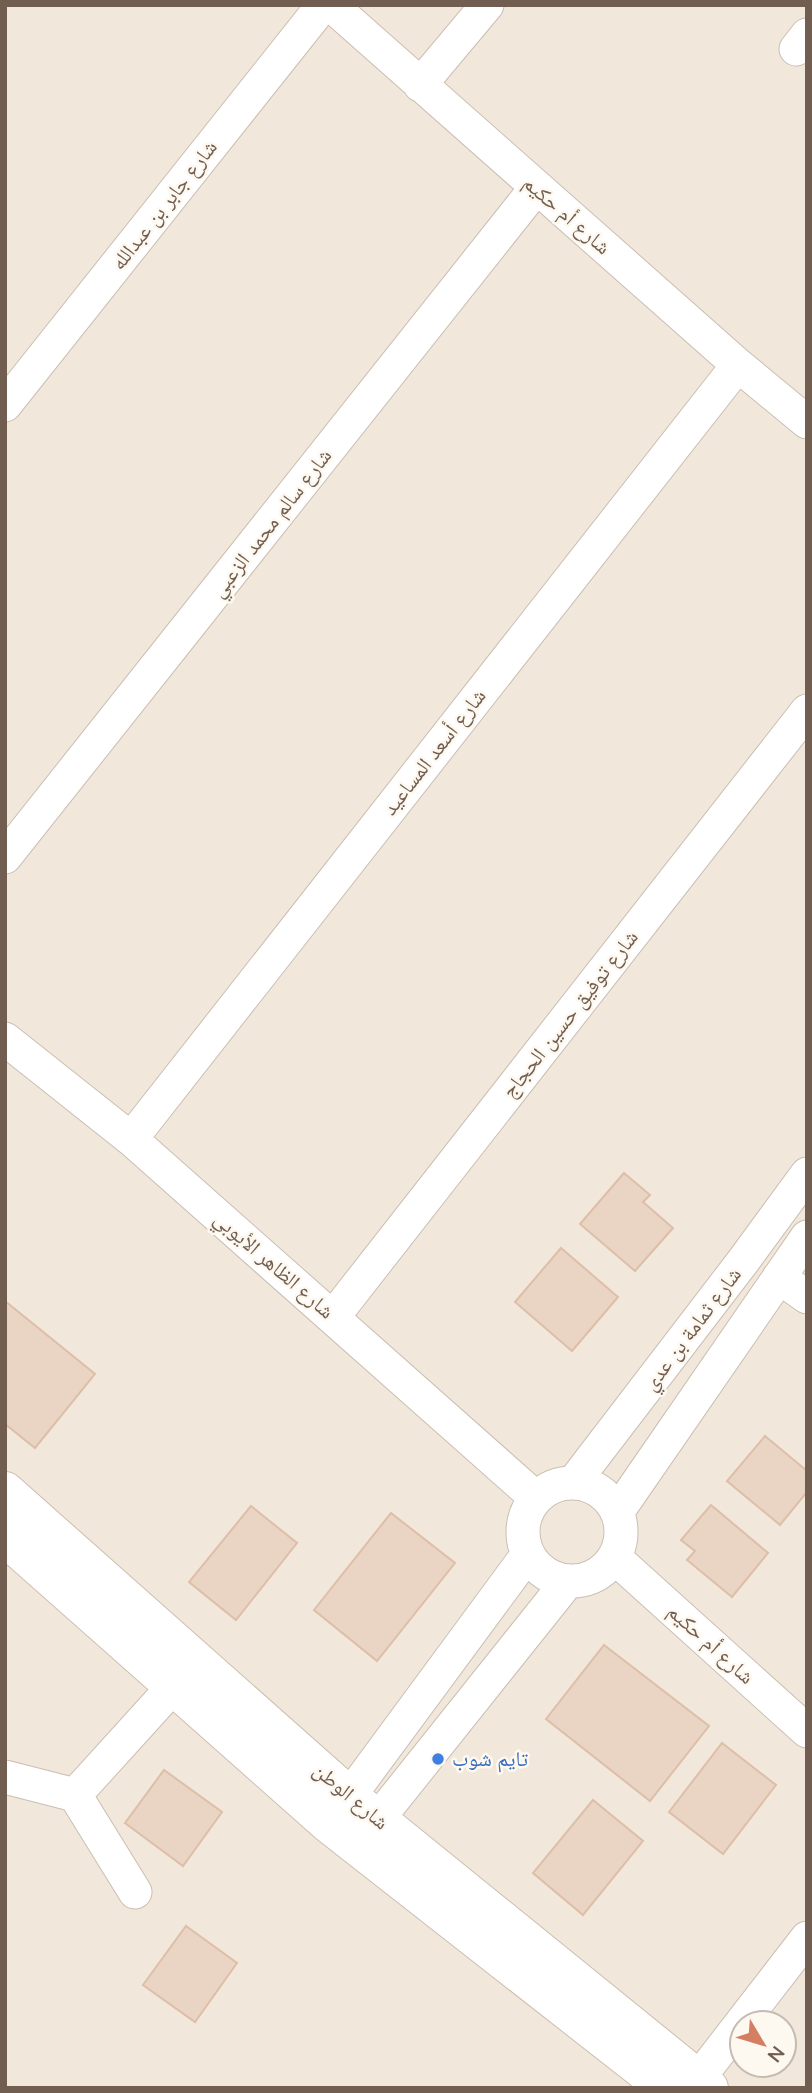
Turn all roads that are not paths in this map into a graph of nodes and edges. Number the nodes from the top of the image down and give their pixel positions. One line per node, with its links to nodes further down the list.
1 (323, 5): 7 (street, شارع جابر بن عبدالله)
2 (331, 5): 4 (street, شارع أم حكيم)
3 (487, 5): 4 (street)
4 (420, 85): 5 (street, شارع أم حكيم)
5 (536, 188): 6 (street, شارع أم حكيم); 10 (street, شارع سالم محمد الزعبي)
6 (738, 365): 8 (street, شارع أم حكيم); 12 (street, شارع أسعد المساعيد)
7 (5, 405)
8 (807, 422)
9 (807, 711): 17 (street, شارع توفيق حسين الحجاج)
10 (5, 857)
11 (5, 1039): 12 (street, شارع الظاهر الأيوبي)
12 (131, 1139): 17 (street, شارع الظاهر الأيوبي)
13 (807, 1174): 18 (street, شارع ثمامة بن عدي)
14 (807, 1237): 15 (street, شارع ثمامة بن عدي)
15 (779, 1277): 16 (street); 21 (street, شارع ثمامة بن عدي)
16 (807, 1297)
17 (333, 1317): 20 (street, شارع الظاهر الأيوبي)
18 (574, 1482): 20 (street); 21 (street)
19 (5, 1490): 30 (street, شارع الوطن)
20 (536, 1498): 23 (street)
21 (618, 1511): 24 (street)
22 (5, 1537): 26 (street, شارع الوطن)
23 (528, 1554): 25 (street); 30 (street)
24 (614, 1557): 25 (street); 27 (street, شارع أم حكيم)
25 (568, 1581): 30 (street)
26 (173, 1687): 29 (street); 30 (street, شارع الوطن)
27 (807, 1731)
28 (5, 1777): 29 (street)
29 (75, 1795): 31 (street)
30 (353, 1822): 33 (street, شارع الوطن)
31 (135, 1892)
32 (807, 1938): 33 (street)
33 (691, 2085)

